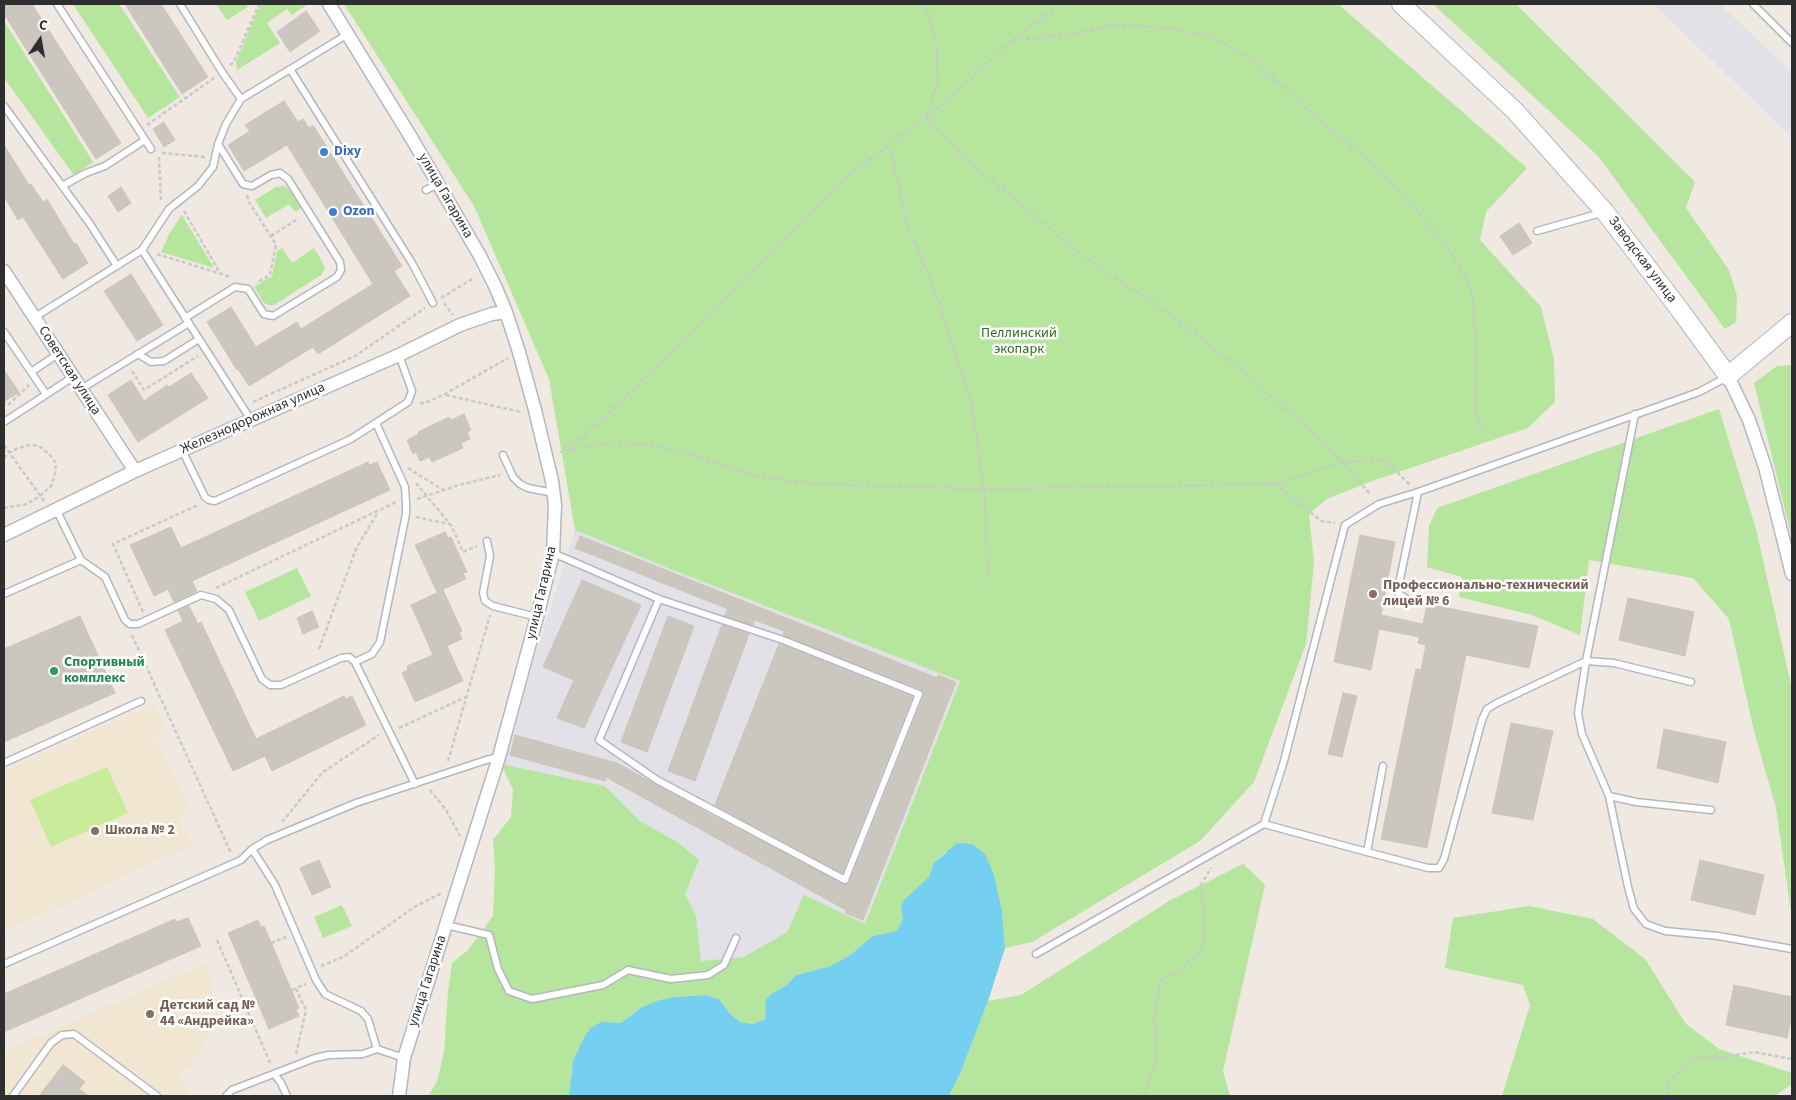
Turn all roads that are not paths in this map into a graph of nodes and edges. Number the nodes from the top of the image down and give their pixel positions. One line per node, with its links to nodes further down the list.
1 (57, 4): 11 (lane)
2 (180, 4): 9 (lane)
3 (329, 4): 6 (street, улица Гагарина)
4 (1401, 4): 15 (street, Заводская улица)
5 (1753, 4): 7 (lane)
6 (348, 34): 8 (lane); 21 (street, улица Гагарина)
7 (1792, 43)
8 (290, 69): 9 (lane); 20 (lane)
9 (241, 99): 12 (lane)
10 (4, 106): 14 (lane)
11 (146, 140): 13 (lane); 14 (lane)
12 (218, 144): 17 (lane); 23 (lane)
13 (151, 149)
14 (62, 186): 18 (lane)
15 (1605, 212): 16 (lane); 31 (street, Заводская улица)
16 (1537, 232)
17 (142, 250): 18 (lane); 23 (lane)
18 (116, 266): 22 (lane)
19 (4, 271): 22 (street, Советская улица)
20 (433, 303)
21 (506, 312): 29 (street, Железнодорожная улица); 43 (street, улица Гагарина)
22 (35, 317): 27 (street, Советская улица)
23 (187, 320): 26 (lane); 28 (lane)
24 (1792, 323): 31 (street)
25 (4, 332): 30 (lane)
26 (199, 339): 28 (lane); 36 (lane)
27 (58, 354): 30 (lane); 32 (street, Советская улица)
28 (138, 354): 33 (lane)
29 (399, 355): 36 (street, Железнодорожная улица); 38 (lane)
30 (31, 372): 34 (lane)
31 (1728, 376): 35 (lane); 49 (street, Заводская улица)
32 (73, 377): 33 (street, Советская улица); 34 (lane)
33 (80, 389): 41 (street, Советская улица)
34 (46, 394): 37 (lane)
35 (1635, 414): 42 (lane); 54 (lane)
36 (251, 420): 39 (street, Железнодорожная улица)
37 (4, 422)
38 (376, 423): 39 (lane); 55 (lane)
39 (182, 450): 41 (street, Железнодорожная улица)
40 (503, 455): 43 (lane)
41 (135, 471): 44 (street, Железнодорожная улица)
42 (1418, 492): 52 (lane); 64 (lane)
43 (554, 493): 47 (street, улица Гагарина)
44 (52, 507): 45 (street, Железнодорожная улица); 48 (lane)
45 (4, 535)
46 (487, 542): 53 (lane)
47 (553, 553): 51 (lane); 53 (street, улица Гагарина)
48 (81, 560): 50 (lane); 55 (lane)
49 (1792, 574)
50 (4, 594)
51 (658, 599): 51 (lane)
52 (1408, 600)
53 (537, 617): 58 (street, улица Гагарина)
54 (1586, 661): 56 (lane); 62 (lane); 66 (lane)
55 (355, 662): 61 (lane)
56 (1691, 682)
57 (141, 701): 59 (lane)
58 (499, 757): 61 (lane); 67 (street, улица Гагарина)
59 (4, 763)
60 (1383, 766): 66 (lane)
61 (415, 784): 65 (lane)
62 (1609, 796): 63 (lane); 69 (lane)
63 (1711, 810)
64 (1264, 824): 66 (lane); 70 (lane)
65 (252, 849): 71 (lane); 72 (lane)
66 (1367, 852)
67 (446, 925): 68 (lane); 73 (street, улица Гагарина)
68 (736, 938)
69 (1792, 949)
70 (1036, 954)
71 (4, 964)
72 (376, 1049): 73 (lane); 74 (lane)
73 (404, 1058): 79 (street, улица Гагарина)
74 (275, 1074): 77 (lane); 78 (lane)
75 (13, 1096): 76 (lane)
76 (157, 1096)
77 (226, 1096)
78 (287, 1096)
79 (399, 1096)

